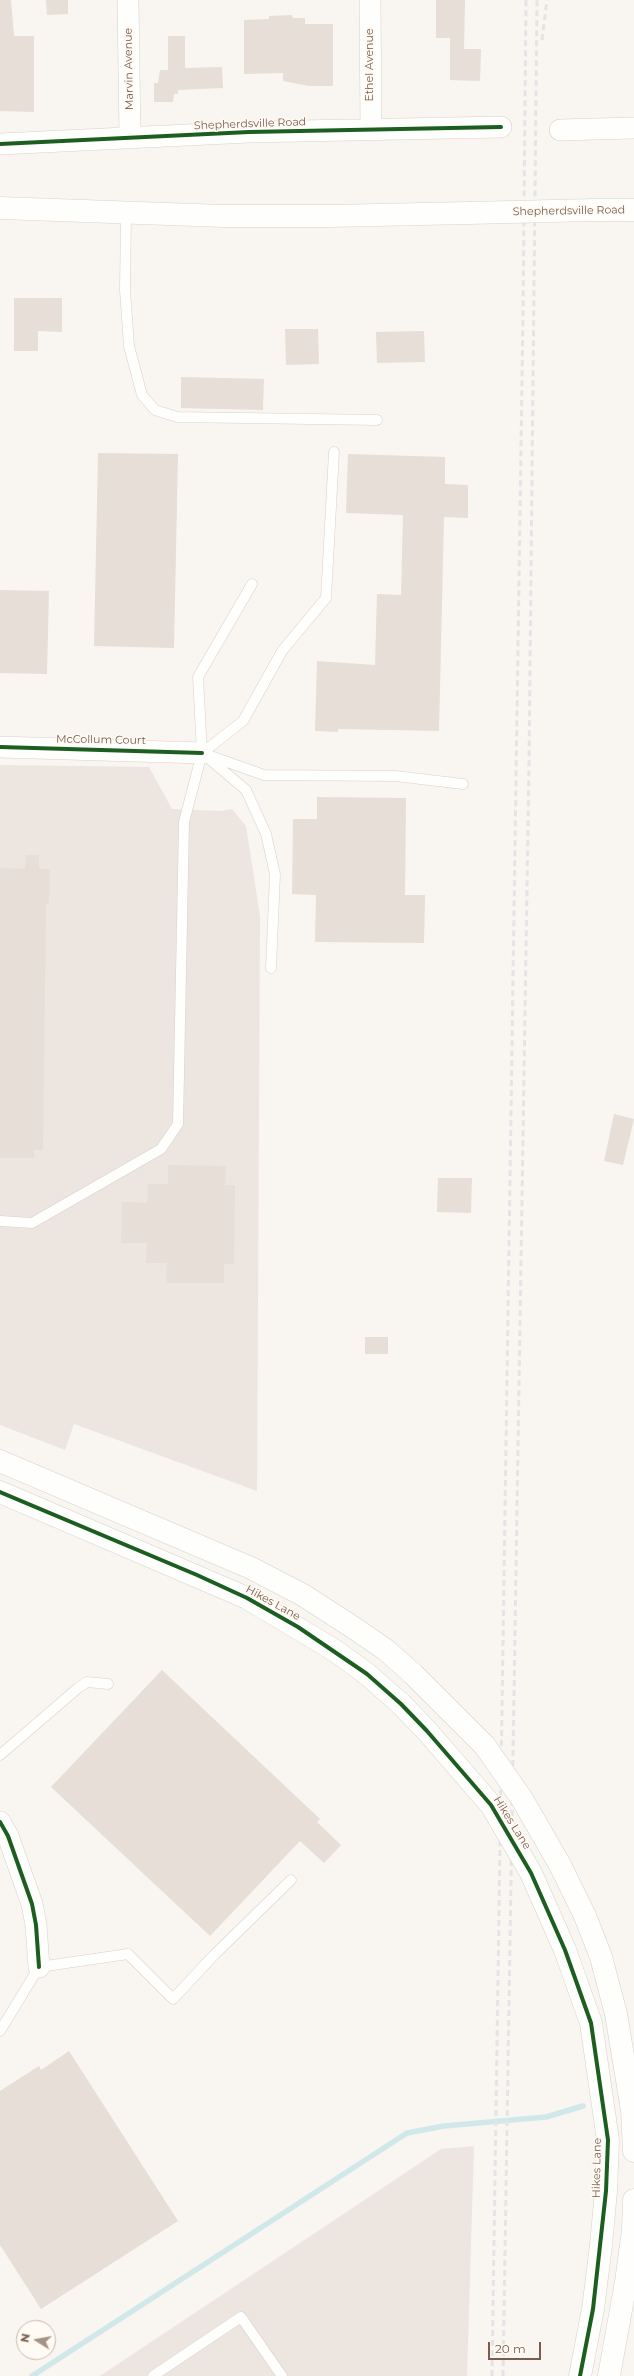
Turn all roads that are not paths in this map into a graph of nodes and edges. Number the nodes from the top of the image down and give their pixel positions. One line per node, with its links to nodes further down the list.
1 (128, 0): 7 (street, Marvin Avenue)
2 (370, 0): 5 (street, Ethel Avenue)
3 (501, 127): 5 (street, Shepherdsville Road)
4 (634, 128): 6 (street)
5 (371, 130): 7 (street, Shepherdsville Road)
6 (560, 130)
7 (130, 138): 8 (street, Shepherdsville Road)
8 (0, 144)
9 (0, 208): 11 (street, Shepherdsville Road)
10 (634, 210): 11 (street, Shepherdsville Road, bridge)
11 (126, 213): 12 (lane)
12 (377, 420)
13 (334, 452): 16 (lane)
14 (252, 584): 16 (lane)
15 (0, 748): 16 (street, McCollum Court)
16 (202, 753): 17 (lane); 18 (lane); 19 (lane)
17 (463, 784)
18 (271, 968)
19 (0, 1221)
20 (0, 1461): 28 (street, Hikes Lane, bridge)
21 (0, 1492): 32 (street, Hikes Lane, bridge)
22 (108, 1684): 23 (lane)
23 (0, 1755)
24 (1, 1826): 26 (street)
25 (291, 1880): 26 (lane)
26 (39, 1967): 27 (lane)
27 (1, 2026)
28 (634, 2151)
29 (634, 2200): 33 (street)
30 (153, 2376): 31 (lane)
31 (282, 2376)
32 (580, 2376)
33 (609, 2376)

